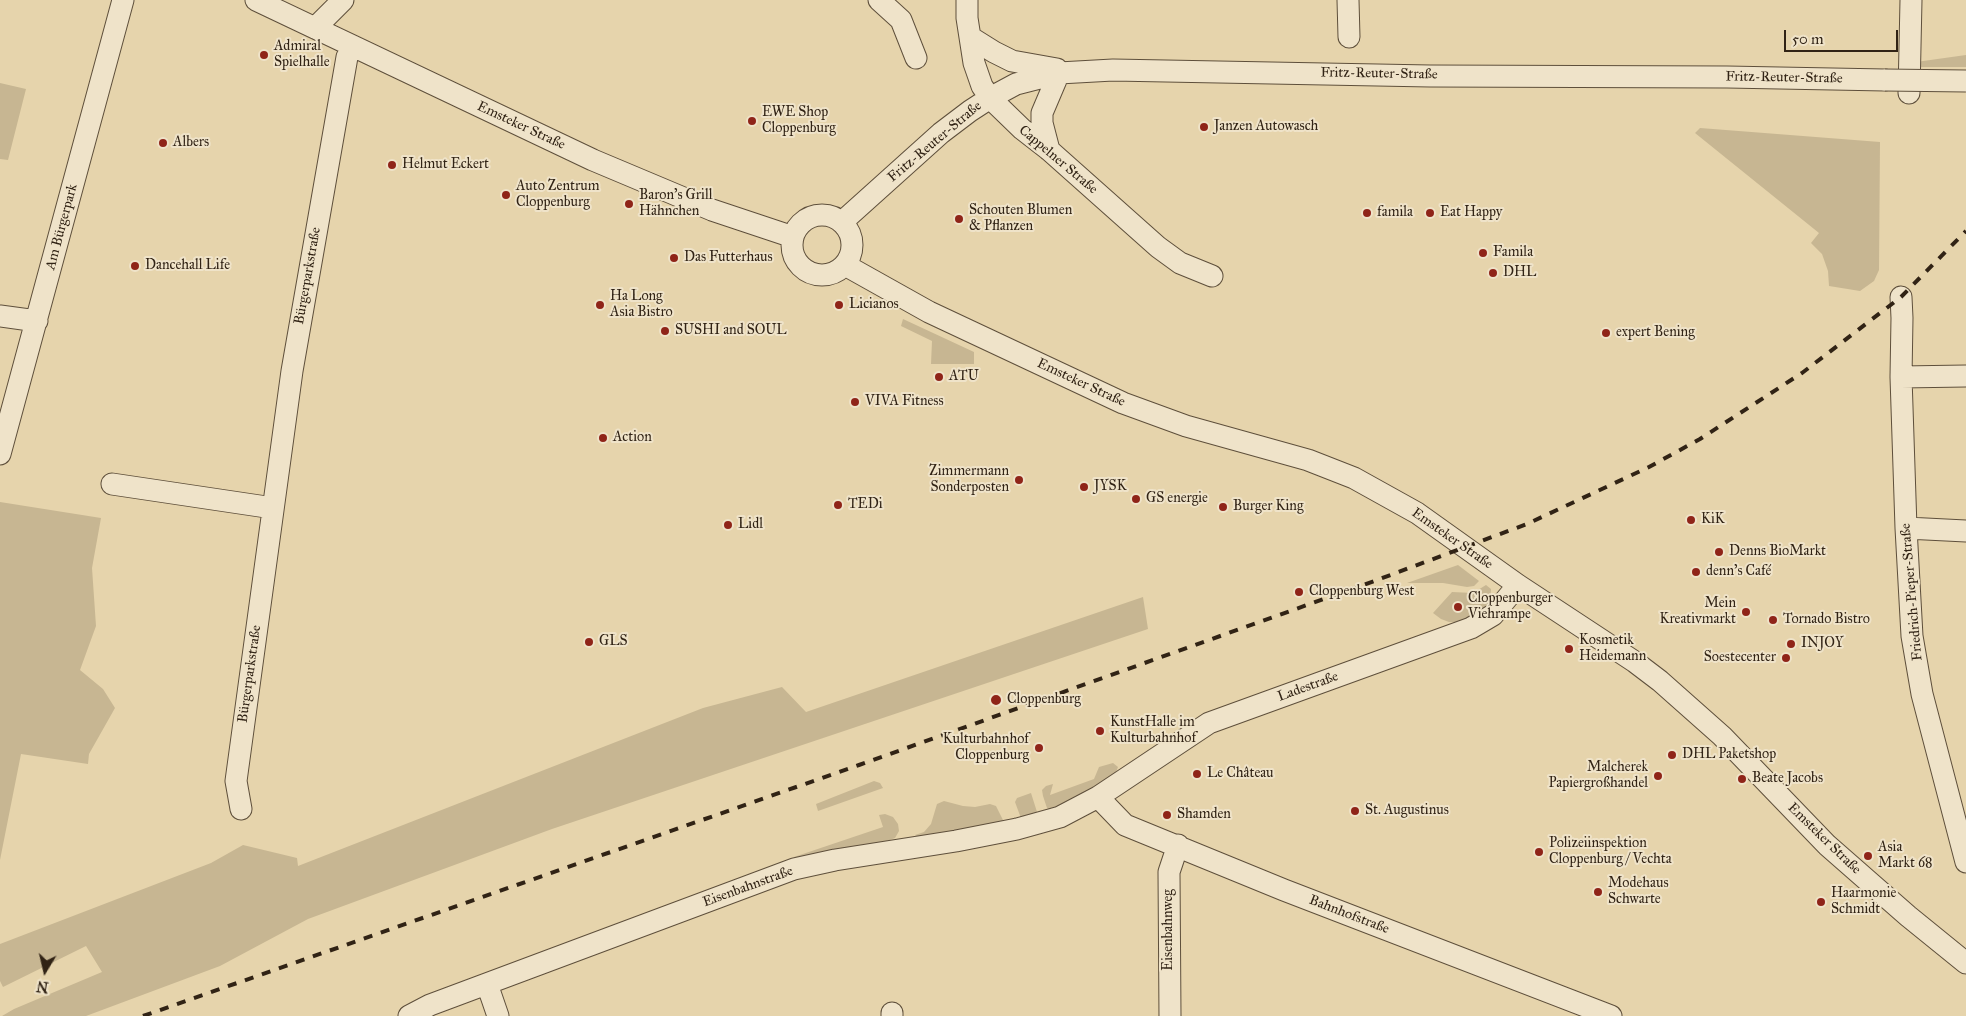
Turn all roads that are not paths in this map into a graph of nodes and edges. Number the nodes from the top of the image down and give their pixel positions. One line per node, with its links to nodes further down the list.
1 (123, 0): 24 (street, Am Bürgerpark)
2 (256, 0): 8 (street, Emsteker Straße)
3 (343, 0): 8 (street)
4 (879, 0): 12 (street)
5 (967, 0): 9 (street, Cappelner Straße)
6 (1348, 0): 10 (street)
7 (1910, 0): 15 (street)
8 (315, 28): 11 (street, Emsteker Straße)
9 (970, 37): 13 (street); 16 (street, Cappelner Straße)
10 (1349, 37)
11 (353, 46): 19 (street, Emsteker Straße); 29 (street, Bürgerparkstraße)
12 (916, 58)
13 (1066, 72): 14 (street, Fritz-Reuter-Straße, bridge); 16 (street, Fritz-Reuter-Straße); 17 (street)
14 (1966, 81)
15 (1909, 93)
16 (990, 98): 17 (street, Cappelner Straße); 18 (street, Fritz-Reuter-Straße)
17 (1050, 150): 21 (street, Cappelner Straße)
18 (842, 222): 19 (street); 20 (street)
19 (793, 237): 20 (street)
20 (845, 265): 32 (street, Emsteker Straße)
21 (1212, 276)
22 (1900, 297): 25 (street, Friedrich-Pieper-Straße)
23 (0, 316): 24 (street)
24 (37, 321): 27 (street, Am Bürgerpark)
25 (1902, 376): 26 (street); 30 (street, Friedrich-Pieper-Straße)
26 (1966, 376)
27 (0, 454)
28 (112, 484): 29 (street)
29 (273, 508): 34 (street, Bürgerparkstraße)
30 (1906, 528): 31 (street); 36 (street, Friedrich-Pieper-Straße)
31 (1966, 531)
32 (1518, 585): 33 (street, Ladestraße); 37 (street, Emsteker Straße)
33 (1098, 797): 35 (street, Bahnhofstraße); 38 (street, Eisenbahnstraße)
34 (241, 809)
35 (1178, 845): 41 (street, Eisenbahnweg); 42 (street, Bahnhofstraße)
36 (1966, 862)
37 (1965, 961)
38 (487, 984): 39 (street, Eisenbahnstraße); 40 (street)
39 (409, 1016)
40 (498, 1016)
41 (1170, 1016)
42 (1611, 1016)

